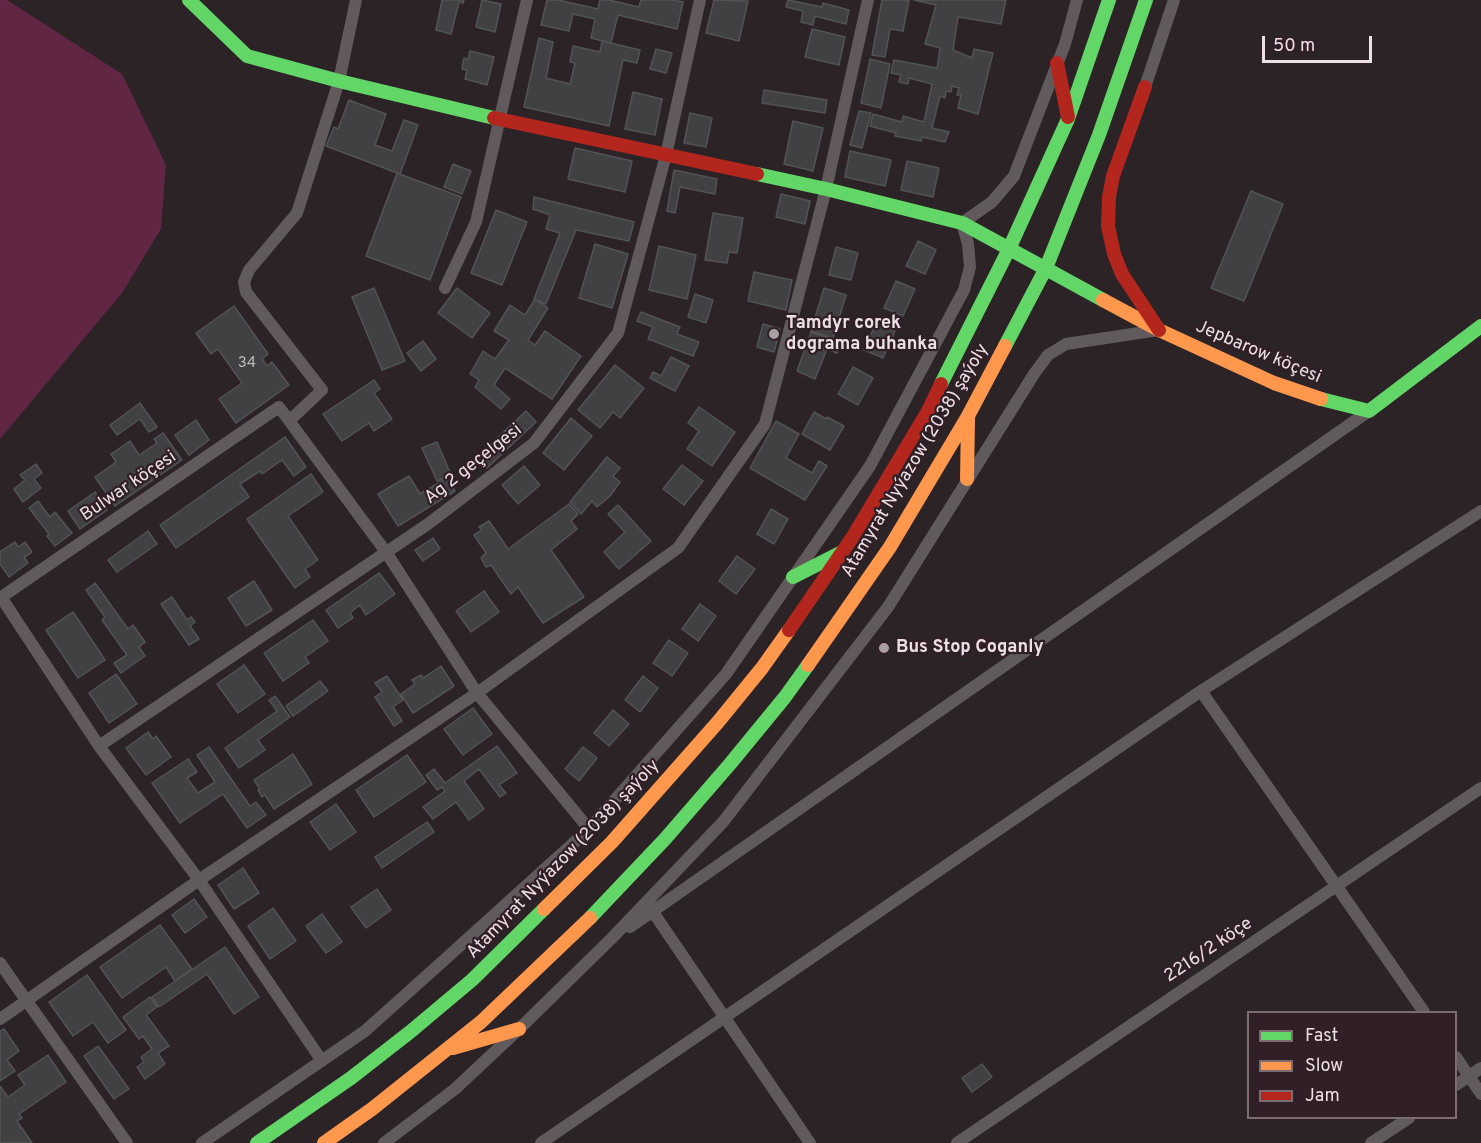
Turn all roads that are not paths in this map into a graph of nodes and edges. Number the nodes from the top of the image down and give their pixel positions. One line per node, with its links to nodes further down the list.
1 (189, 0): 11 (main road, Jepbarow köçesi)
2 (356, 0): 11 (street)
3 (527, 0): 14 (street)
4 (699, 0): 16 (street, Ag 2 geçelgesi)
5 (868, 0): 17 (street)
6 (1077, 0): 10 (street)
7 (1109, 0): 13 (main road, Atamyrat Nyýazow (2038) şaýoly)
8 (1146, 0): 15 (main road, Atamyrat Nyýazow (2038) şaýoly)
9 (1174, 0): 12 (street)
10 (1058, 63): 13 (main road); 18 (street)
11 (339, 81): 14 (main road, Jepbarow köçesi); 26 (street)
12 (1145, 87): 15 (main road); 23 (main road)
13 (1068, 119): 19 (main road, Atamyrat Nyýazow (2038) şaýoly)
14 (500, 120): 16 (main road, Jepbarow köçesi); 21 (street)
15 (1099, 135): 20 (main road, Atamyrat Nyýazow (2038) şaýoly)
16 (666, 155): 17 (main road, Jepbarow köçesi); 29 (street, Ag 2 geçelgesi)
17 (826, 189): 18 (main road, Jepbarow köçesi); 34 (street)
18 (962, 223): 19 (main road, Jepbarow köçesi); 31 (street)
19 (1009, 249): 20 (main road, Jepbarow köçesi); 30 (main road, Atamyrat Nyýazow (2038) şaýoly)
20 (1046, 268): 23 (main road, Jepbarow köçesi); 25 (main road, Atamyrat Nyýazow (2038) şaýoly)
21 (445, 288)
22 (1481, 326): 24 (main road)
23 (1159, 330): 24 (main road, Jepbarow köçesi); 27 (street)
24 (1369, 411): 40 (street)
25 (968, 416): 27 (main road); 48 (main road, Atamyrat Nyýazow (2038) şaýoly)
26 (289, 421): 29 (street); 32 (street, Bulwar köçesi)
27 (967, 479): 41 (street)
28 (1481, 511): 33 (street)
29 (386, 552): 34 (street); 35 (street, Ag 2 geçelgesi)
30 (843, 552): 31 (main road); 58 (main road, Atamyrat Nyýazow (2038) şaýoly)
31 (793, 577): 37 (street)
32 (0, 598): 35 (street)
33 (1201, 691): 39 (street); 45 (street)
34 (477, 693): 37 (street); 38 (street)
35 (99, 746): 38 (street)
36 (1481, 788): 39 (street, 2216/2 köçe)
37 (590, 829): 50 (street)
38 (199, 880): 43 (street); 50 (street)
39 (1336, 886): 44 (street); 63 (street, 2216/2 köçe)
40 (653, 912): 41 (street); 45 (street)
41 (614, 936): 47 (street)
42 (0, 963): 43 (street)
43 (25, 1001): 46 (street); 56 (street)
44 (1423, 1011)
45 (724, 1017): 61 (street); 62 (street)
46 (0, 1018)
47 (519, 1029): 48 (main road); 60 (street)
48 (446, 1050): 59 (main road, Atamyrat Nyýazow (2038) şaýoly)
49 (1457, 1060): 52 (street)
50 (322, 1061): 57 (street)
51 (1481, 1068): 52 (street)
52 (1469, 1076): 53 (street); 54 (street)
53 (1457, 1084)
54 (1481, 1094)
55 (1407, 1119): 64 (street)
56 (127, 1143)
57 (202, 1143)
58 (257, 1143)
59 (324, 1143)
60 (384, 1143)
61 (541, 1143)
62 (810, 1143)
63 (957, 1143)
64 (1371, 1143)

